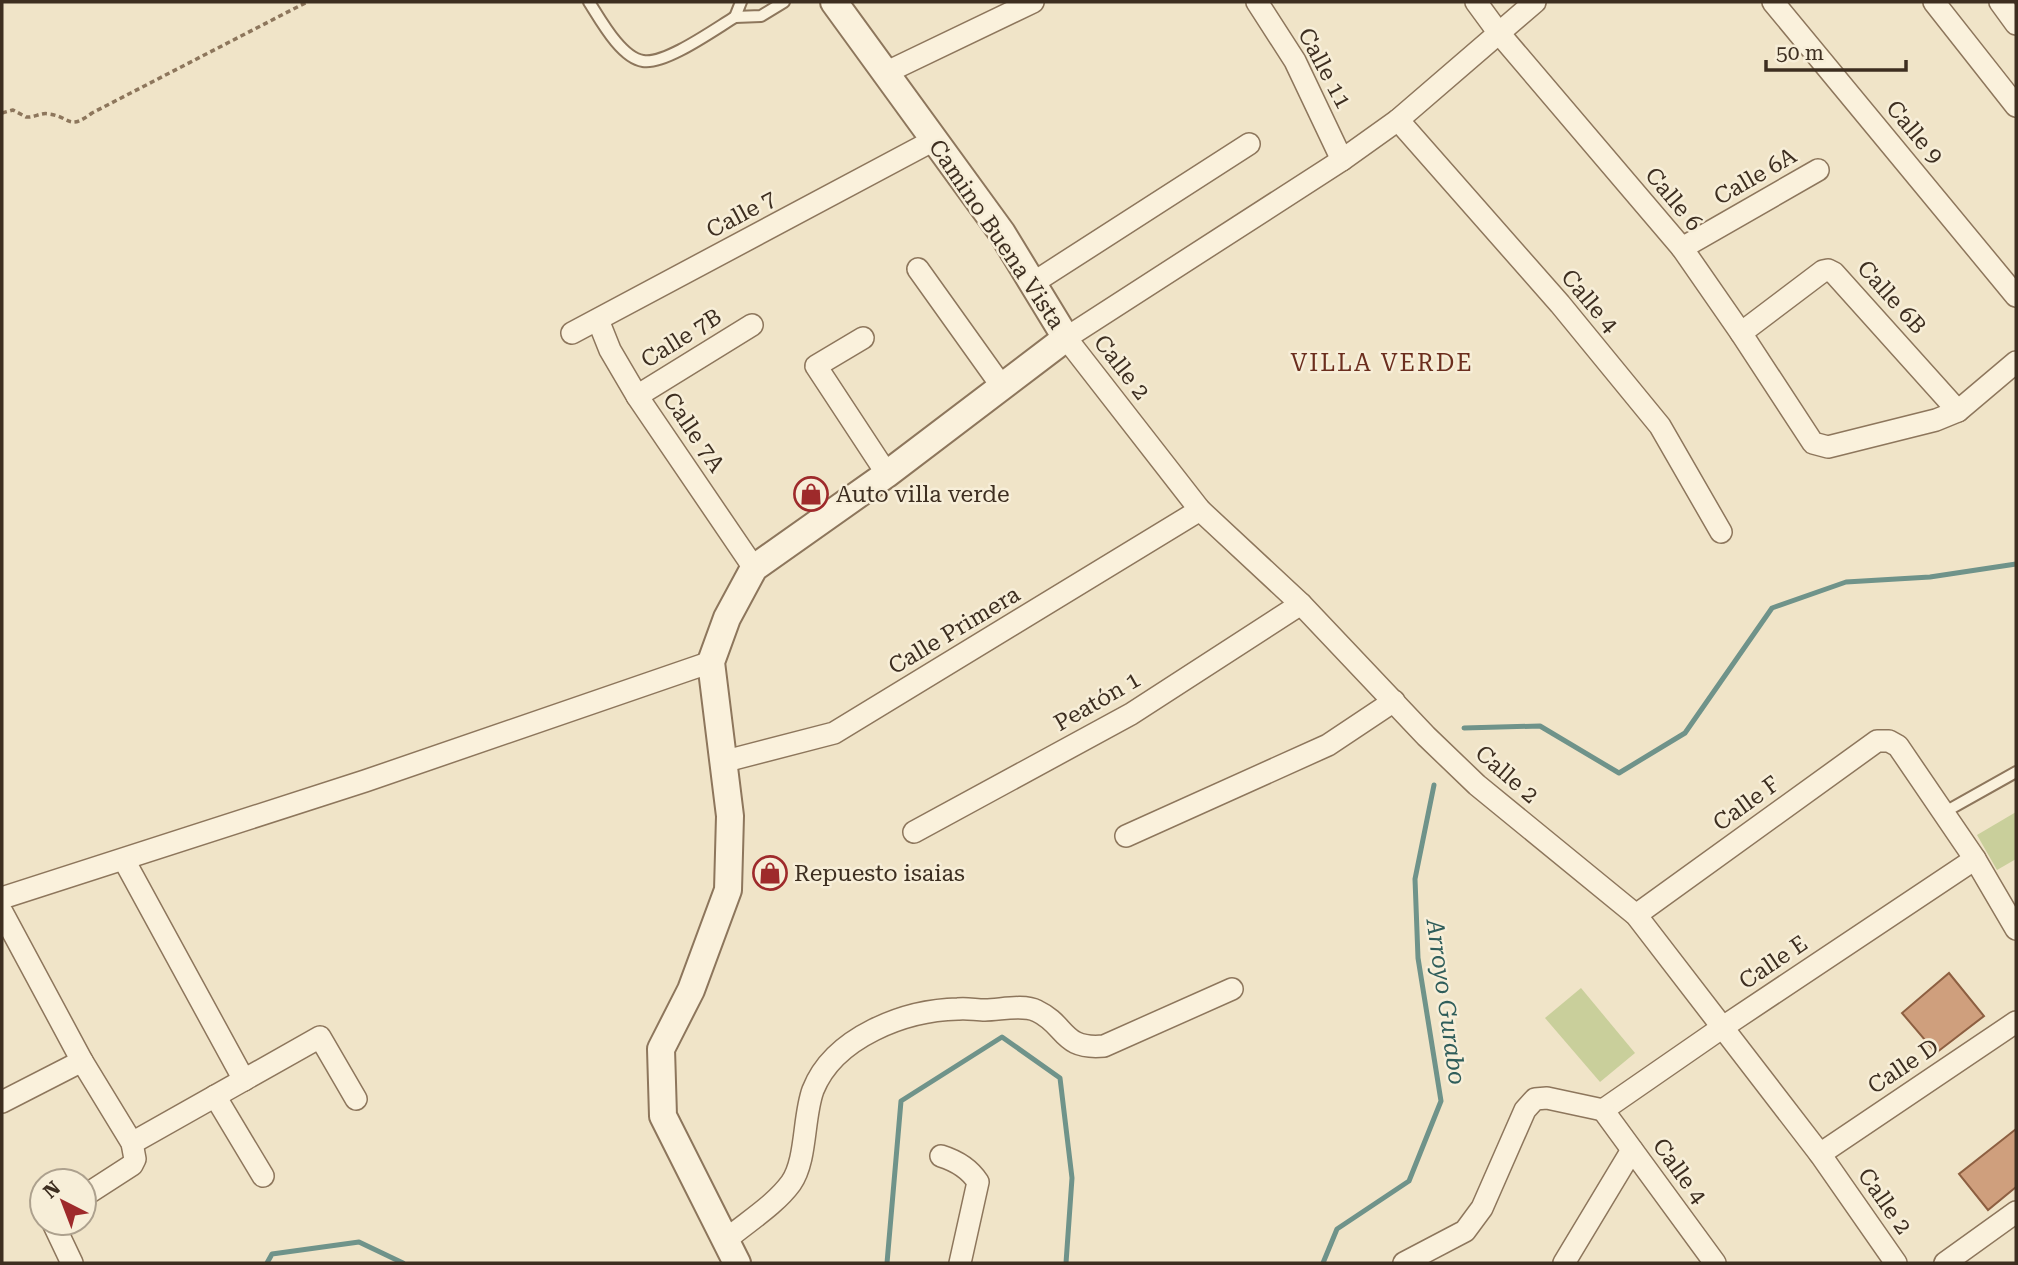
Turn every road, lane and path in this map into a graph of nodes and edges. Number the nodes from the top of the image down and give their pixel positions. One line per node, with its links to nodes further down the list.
1 (307, 2): 18 (path)
2 (589, 2): 13 (lane)
3 (741, 2): 13 (lane)
4 (784, 2): 13 (lane)
5 (834, 2): 16 (street, Camino Buena Vista)
6 (1032, 2): 16 (street)
7 (1257, 2): 22 (street, Calle 11)
8 (1476, 2): 15 (street, Calle 6)
9 (1535, 2): 15 (street)
10 (1773, 2): 27 (street, Calle 9)
11 (1934, 2): 17 (street)
12 (2000, 2): 14 (street)
13 (736, 18)
14 (2016, 23)
15 (1498, 32): 19 (street); 24 (street, Calle 6)
16 (886, 73): 20 (street, Camino Buena Vista)
17 (2016, 106)
18 (2, 113)
19 (1398, 120): 22 (street); 40 (street, Calle 4)
20 (934, 140): 26 (street, Camino Buena Vista); 28 (street, Calle 7)
21 (1249, 144): 26 (street)
22 (1342, 160): 33 (street)
23 (1818, 170): 24 (street, Calle 6A)
24 (1682, 248): 31 (street, Calle 6)
25 (918, 269): 35 (street)
26 (1032, 283): 33 (street, Camino Buena Vista)
27 (2016, 296)
28 (598, 320): 30 (street, Calle 7); 36 (street, Calle 7A)
29 (752, 325): 36 (street, Calle 7B)
30 (572, 333)
31 (1741, 333): 37 (street, Calle 6); 37 (street, Calle 6B)
32 (863, 338): 38 (street)
33 (1066, 338): 35 (street, Camino Buena Vista); 39 (street, Calle 2)
34 (2016, 362): 37 (street)
35 (1003, 388): 38 (street, Camino Buena Vista)
36 (637, 396): 41 (street, Calle 7A)
37 (1958, 411)
38 (887, 474): 41 (street, Camino Buena Vista)
39 (1200, 510): 42 (street, Calle 2); 45 (street, Calle Primera)
40 (1721, 532)
41 (754, 569): 43 (street, Camino Buena Vista)
42 (1301, 604): 44 (street, Calle 2); 48 (street, Peatón 1)
43 (710, 662): 45 (street, Camino Buena Vista); 51 (street)
44 (1394, 701): 49 (street); 54 (street, Calle 2)
45 (722, 762): 73 (street, Camino Buena Vista)
46 (2016, 772): 47 (lane)
47 (1943, 813): 50 (street); 54 (street, Calle F)
48 (914, 832)
49 (1126, 836)
50 (1975, 859): 55 (street); 58 (street, Calle E)
51 (124, 860): 52 (street); 60 (street)
52 (2, 898)
53 (2, 912): 59 (street)
54 (1636, 915): 58 (street, Calle 2)
55 (2016, 929)
56 (1232, 989): 73 (street)
57 (2016, 1022): 67 (street, Calle D)
58 (1723, 1027): 64 (street, Calle E); 67 (street, Calle 2)
59 (82, 1061): 63 (street); 65 (street)
60 (244, 1080): 61 (street); 62 (street)
61 (215, 1096): 65 (street); 69 (street)
62 (356, 1099)
63 (2, 1102)
64 (1603, 1110): 66 (street, Calle 4); 77 (street)
65 (132, 1143): 70 (street)
66 (1632, 1150): 78 (street); 79 (street, Calle 4)
67 (1820, 1154): 80 (street, Calle 2)
68 (941, 1156): 76 (street)
69 (263, 1176)
70 (98, 1187)
71 (2016, 1212): 81 (street)
72 (60, 1237): 74 (street)
73 (727, 1239): 75 (street, Camino Buena Vista)
74 (72, 1263)
75 (737, 1263)
76 (960, 1263)
77 (1404, 1263)
78 (1564, 1263)
79 (1715, 1263)
80 (1896, 1263)
81 (1945, 1263)

